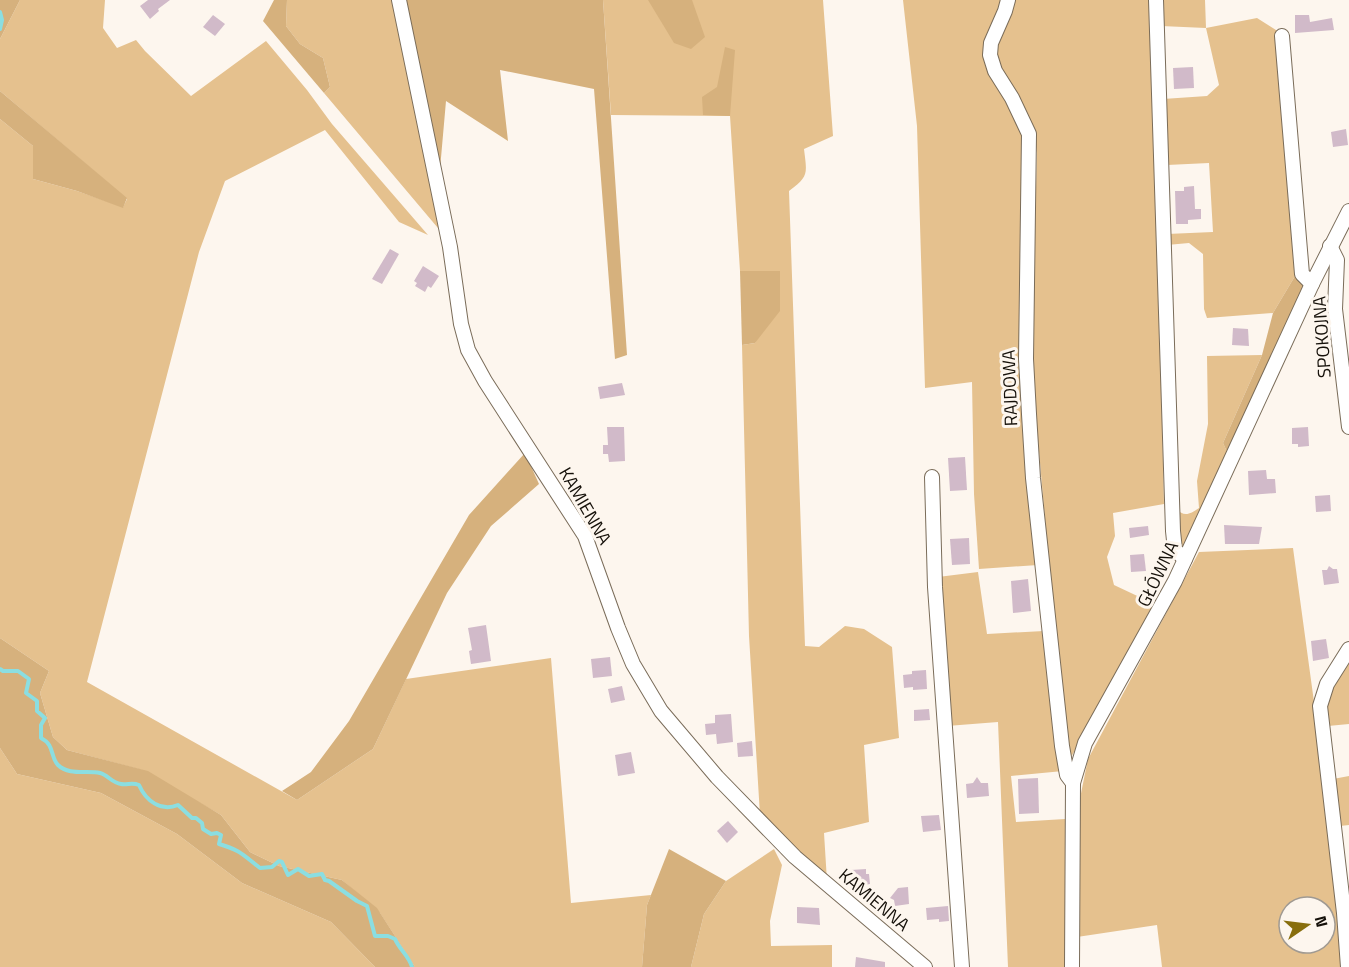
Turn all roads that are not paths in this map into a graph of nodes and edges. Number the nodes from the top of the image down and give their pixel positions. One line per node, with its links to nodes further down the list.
1 (399, 0): 13 (street, KAMIENNA)
2 (1008, 0): 12 (street, RAJDOWA)
3 (1156, 0): 10 (street)
4 (1282, 36): 7 (street)
5 (1349, 211): 6 (street, GŁÓWNA)
6 (1330, 246): 7 (street, GŁÓWNA); 8 (street, SPOKOJNA)
7 (1312, 284): 10 (street, GŁÓWNA)
8 (1349, 427)
9 (932, 477): 14 (street)
10 (1185, 559): 12 (street, GŁÓWNA)
11 (1349, 649): 16 (street)
12 (1073, 783): 15 (street, GŁÓWNA)
13 (925, 967)
14 (962, 967)
15 (1072, 967)
16 (1348, 967)

